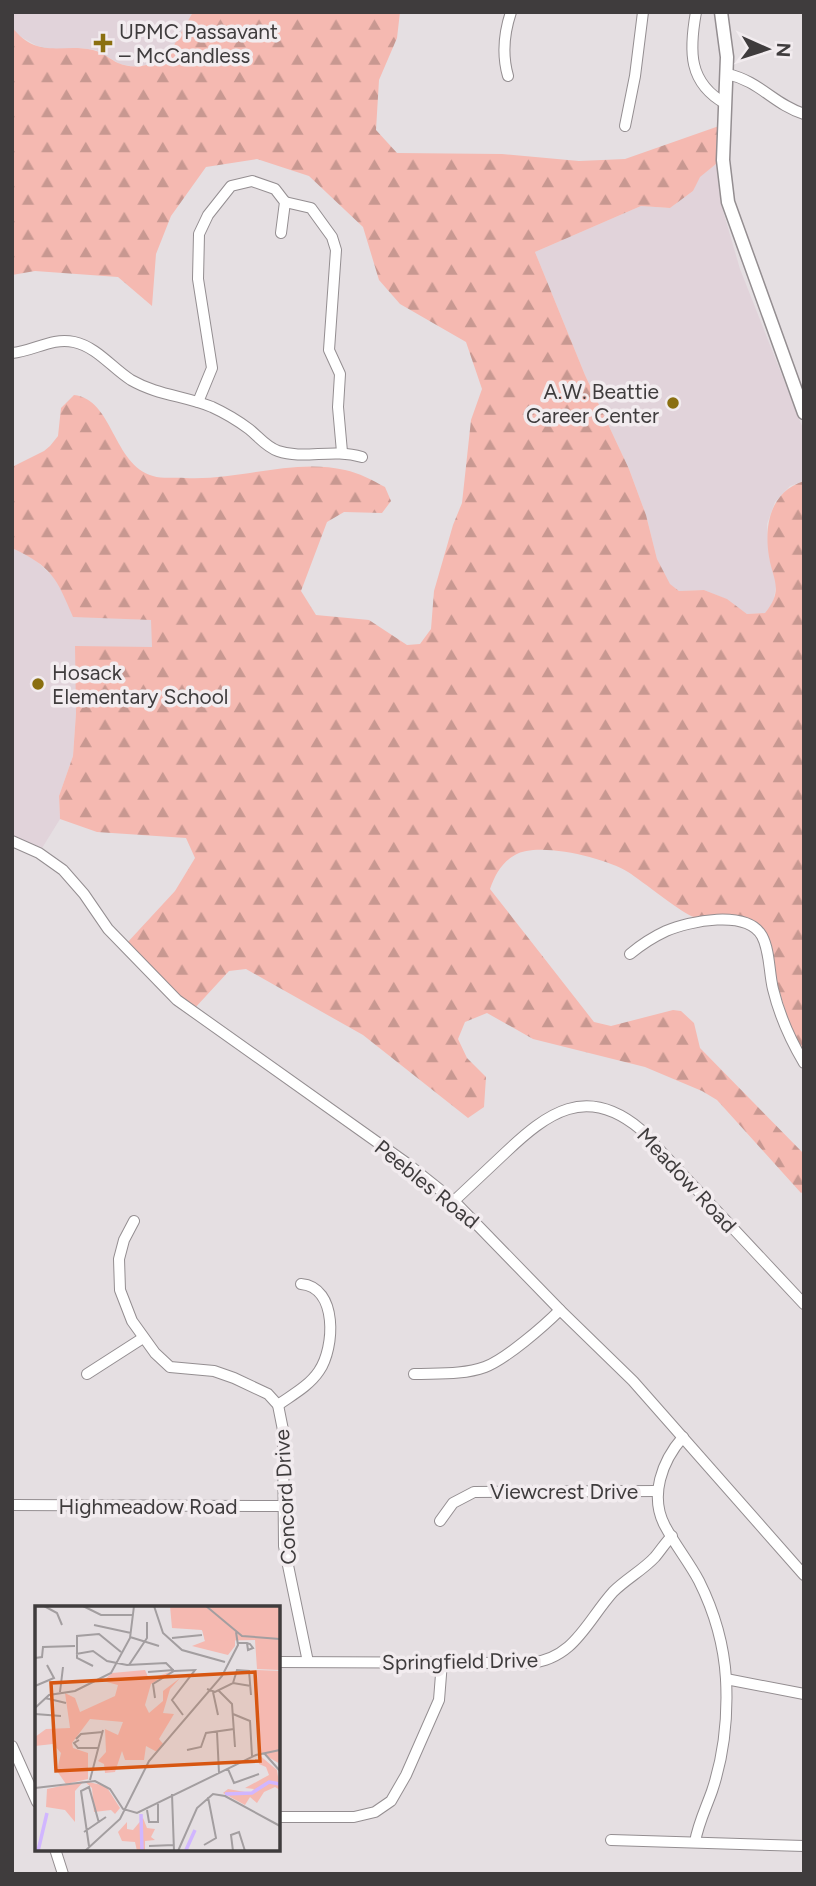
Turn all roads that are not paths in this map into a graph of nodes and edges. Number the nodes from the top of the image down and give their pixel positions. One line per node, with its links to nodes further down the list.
1 (511, 12): 6 (street)
2 (643, 12): 9 (street)
3 (696, 12): 7 (street)
4 (721, 12): 5 (main road)
5 (727, 74): 7 (main road); 8 (street)
6 (508, 76)
7 (726, 104): 14 (main road)
8 (804, 114)
9 (625, 126)
10 (285, 202): 11 (street); 13 (street); 15 (street)
11 (281, 233)
12 (12, 353): 13 (street)
13 (198, 402): 15 (street)
14 (804, 413)
15 (342, 452): 16 (street)
16 (362, 457)
17 (12, 841): 20 (street, Peebles Road)
18 (631, 954): 19 (street)
19 (804, 1063)
20 (454, 1201): 23 (street, Meadow Road); 24 (street, Peebles Road)
21 (134, 1221): 25 (street, Concord Drive)
22 (301, 1284): 28 (street)
23 (804, 1304)
24 (560, 1310): 27 (street); 29 (street, Peebles Road)
25 (143, 1338): 26 (street); 28 (street, Concord Drive)
26 (87, 1374)
27 (414, 1374)
28 (278, 1405): 32 (street, Concord Drive)
29 (683, 1437): 30 (street); 35 (street, Peebles Road)
30 (658, 1491): 33 (street, Viewcrest Drive); 34 (street)
31 (12, 1505): 32 (street, Highmeadow Road)
32 (283, 1506): 37 (street, Concord Drive)
33 (440, 1521)
34 (671, 1536): 38 (street, Springfield Drive); 39 (street)
35 (804, 1575)
36 (280, 1662): 37 (street, Springfield Drive)
37 (308, 1662): 38 (street, Springfield Drive)
38 (442, 1662): 43 (street)
39 (726, 1679): 40 (street); 45 (street)
40 (804, 1694)
41 (12, 1745): 42 (street)
42 (35, 1797)
43 (280, 1817)
44 (611, 1840): 45 (street)
45 (695, 1842): 46 (street)
46 (804, 1846)
47 (56, 1851): 48 (street)
48 (63, 1874)

